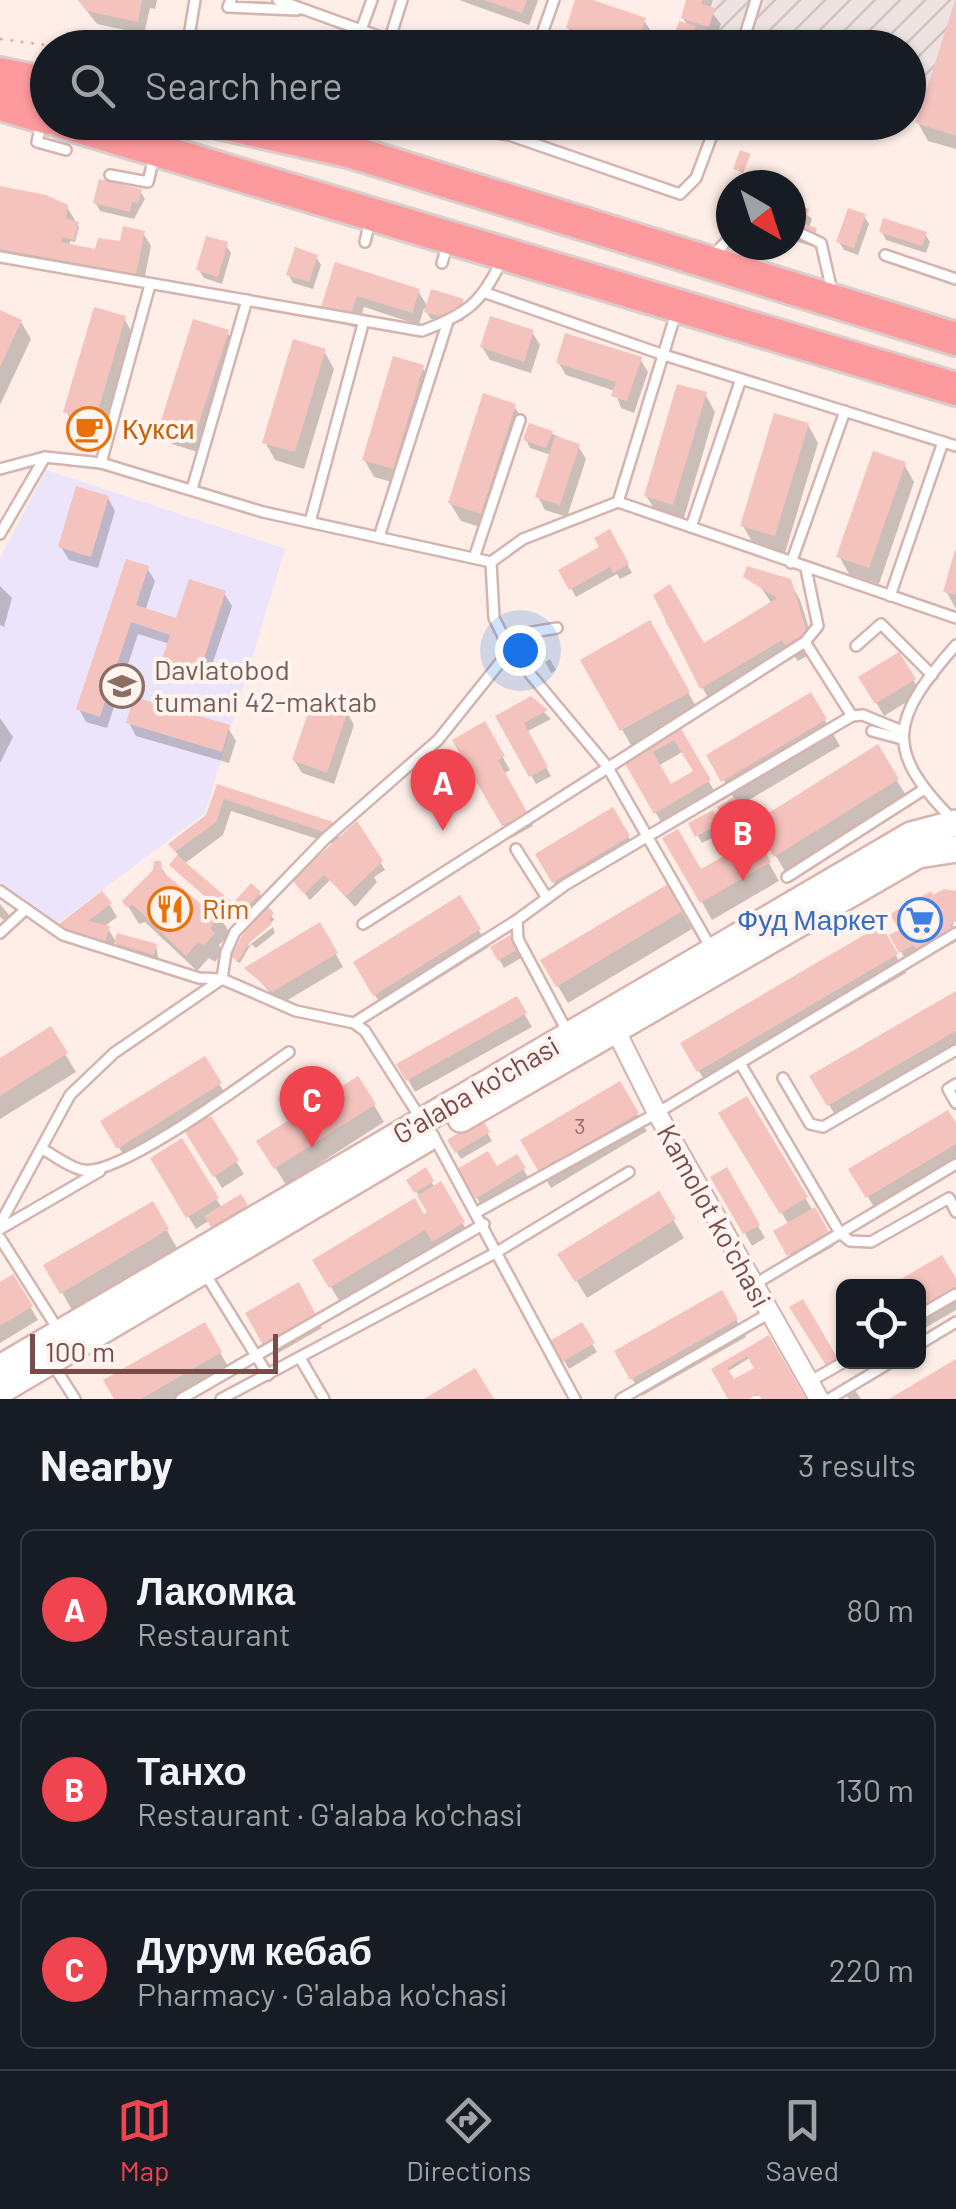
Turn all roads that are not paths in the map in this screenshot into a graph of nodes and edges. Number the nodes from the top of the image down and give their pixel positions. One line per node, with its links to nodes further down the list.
1 (196, 0): 9 (lane)
2 (231, 0): 8 (lane)
3 (278, 0): 8 (lane)
4 (372, 0): 10 (lane)
5 (402, 0): 11 (lane)
6 (554, 0): 12 (lane)
7 (756, 0): 13 (lane)
8 (308, 10): 10 (lane)
9 (190, 30)
10 (361, 30)
11 (392, 30)
12 (544, 30)
13 (747, 30)
14 (0, 74): 15 (highway)
15 (30, 99)
16 (0, 104): 17 (highway)
17 (30, 112)
18 (124, 140): 22 (highway)
19 (368, 140): 25 (highway)
20 (523, 140): 21 (lane)
21 (710, 140)
22 (156, 150): 23 (lane); 26 (highway)
23 (110, 175)
24 (806, 236): 33 (lane)
25 (716, 247)
26 (506, 252): 32 (lane); 35 (highway)
27 (886, 255): 30 (lane)
28 (0, 257): 31 (lane)
29 (747, 260): 33 (highway)
30 (956, 278)
31 (150, 285): 34 (lane); 47 (lane)
32 (486, 293): 36 (lane); 39 (lane)
33 (834, 298): 38 (highway)
34 (248, 300): 37 (lane); 49 (lane)
35 (678, 306): 39 (lane); 41 (highway)
36 (448, 322): 37 (lane); 54 (lane)
37 (363, 324): 51 (lane)
38 (956, 339)
39 (664, 355): 40 (lane); 50 (lane)
40 (741, 379): 42 (lane); 52 (lane)
41 (956, 389)
42 (845, 411): 44 (lane); 57 (lane)
43 (520, 420): 55 (lane)
44 (943, 442): 45 (lane); 59 (lane)
45 (956, 446)
46 (45, 457): 47 (lane); 48 (lane); 53 (lane)
47 (101, 463): 49 (lane)
48 (0, 469)
49 (192, 490): 51 (lane)
50 (618, 502): 52 (lane); 56 (lane)
51 (310, 522): 54 (lane)
52 (691, 528): 57 (lane)
53 (0, 534)
54 (380, 538): 55 (lane)
55 (474, 558): 56 (lane)
56 (491, 562): 62 (lane)
57 (791, 563): 58 (lane)
58 (806, 568): 59 (lane); 63 (lane)
59 (890, 596): 60 (lane)
60 (956, 618)
61 (556, 628): 62 (lane)
62 (503, 636): 66 (lane)
63 (805, 642): 68 (lane); 71 (lane)
64 (956, 645): 67 (lane)
65 (856, 646): 67 (lane)
66 (510, 650): 71 (lane); 86 (lane)
67 (932, 675): 70 (lane)
68 (852, 716): 70 (lane); 74 (lane)
69 (872, 731): 70 (lane)
70 (902, 735): 72 (lane)
71 (608, 766): 74 (lane); 82 (lane)
72 (923, 790): 73 (lane); 77 (lane)
73 (956, 823): 85 (main road, G'alaba ko'chasi)
74 (649, 837): 79 (lane); 85 (lane)
75 (516, 849): 79 (lane)
76 (956, 849): 85 (main road, G'alaba ko'chasi)
77 (788, 877)
78 (0, 891): 80 (lane)
79 (547, 898): 81 (lane)
80 (26, 909): 83 (lane); 86 (lane)
81 (517, 920): 87 (lane); 89 (lane)
82 (363, 924)
83 (0, 933)
84 (956, 933): 92 (lane)
85 (724, 951): 88 (main road, G'alaba ko'chasi); 89 (main road, G'alaba ko'chasi)
86 (222, 979): 87 (lane); 98 (lane)
87 (354, 1023): 97 (lane)
88 (615, 1029): 96 (street, Kamolot koʻchasi); 97 (main road, G'alaba ko'chasi)
89 (570, 1035): 97 (main road, G'alaba ko'chasi)
90 (956, 1050): 93 (lane)
91 (290, 1052): 100 (lane)
92 (740, 1063): 96 (lane); 106 (lane)
93 (783, 1078)
94 (956, 1084): 95 (lane)
95 (956, 1103)
96 (657, 1114): 102 (lane); 110 (street, Kamolot koʻchasi)
97 (428, 1128): 102 (lane); 109 (main road, G'alaba ko'chasi); 115 (main road, G'alaba ko'chasi)
98 (42, 1148): 100 (lane); 105 (lane)
99 (956, 1164): 106 (lane)
100 (103, 1169): 105 (lane)
101 (629, 1172): 108 (lane)
102 (478, 1212): 104 (lane)
103 (956, 1212): 106 (lane)
104 (484, 1224): 108 (lane); 117 (lane)
105 (0, 1226)
106 (840, 1233): 110 (lane)
107 (0, 1238): 115 (lane)
108 (497, 1252): 118 (lane); 130 (lane)
109 (204, 1273): 117 (lane); 119 (main road, G'alaba ko'chasi)
110 (752, 1286): 113 (street, Kamolot koʻchasi)
111 (956, 1294): 112 (lane)
112 (926, 1311)
113 (768, 1314): 125 (street, Kamolot koʻchasi); 131 (lane)
114 (956, 1322): 116 (lane)
115 (61, 1334): 120 (main road, G'alaba ko'chasi)
116 (926, 1340)
117 (256, 1356): 123 (lane); 127 (lane)
118 (300, 1358): 123 (lane); 129 (lane)
119 (50, 1360): 124 (main road, G'alaba ko'chasi); 126 (lane)
120 (0, 1368)
121 (837, 1369): 125 (lane)
122 (879, 1369): 132 (lane)
123 (268, 1374): 128 (lane)
124 (0, 1391)
125 (814, 1391)
126 (76, 1399)
127 (181, 1399)
128 (221, 1399)
129 (324, 1399)
130 (575, 1399)
131 (621, 1399)
132 (829, 1399)

